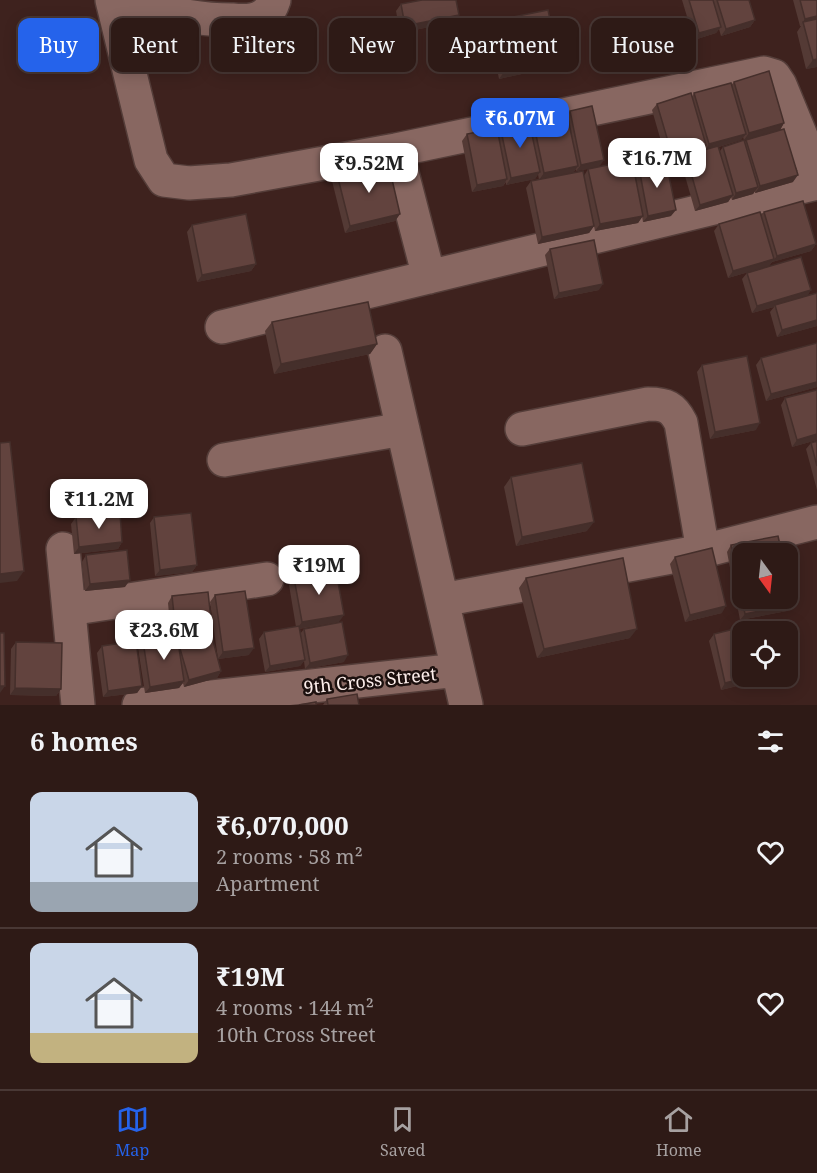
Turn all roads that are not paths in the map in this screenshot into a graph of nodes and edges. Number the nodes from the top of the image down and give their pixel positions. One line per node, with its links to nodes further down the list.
1 (112, 0): 4 (street)
2 (123, 0): 3 (street)
3 (274, 0)
4 (396, 150): 5 (street); 7 (street)
5 (817, 175)
6 (817, 183): 7 (street)
7 (429, 277): 8 (street)
8 (222, 327)
9 (385, 351): 10 (street)
10 (402, 429): 12 (street); 17 (street)
11 (522, 429): 15 (street)
12 (224, 460)
13 (817, 522): 15 (street)
14 (63, 549): 18 (street)
15 (703, 551): 17 (street)
16 (267, 579): 18 (street)
17 (442, 600): 19 (street)
18 (69, 609): 20 (street)
19 (458, 670): 21 (street, 9th Cross Street); 22 (street)
20 (78, 705)
21 (139, 705)
22 (465, 705)

